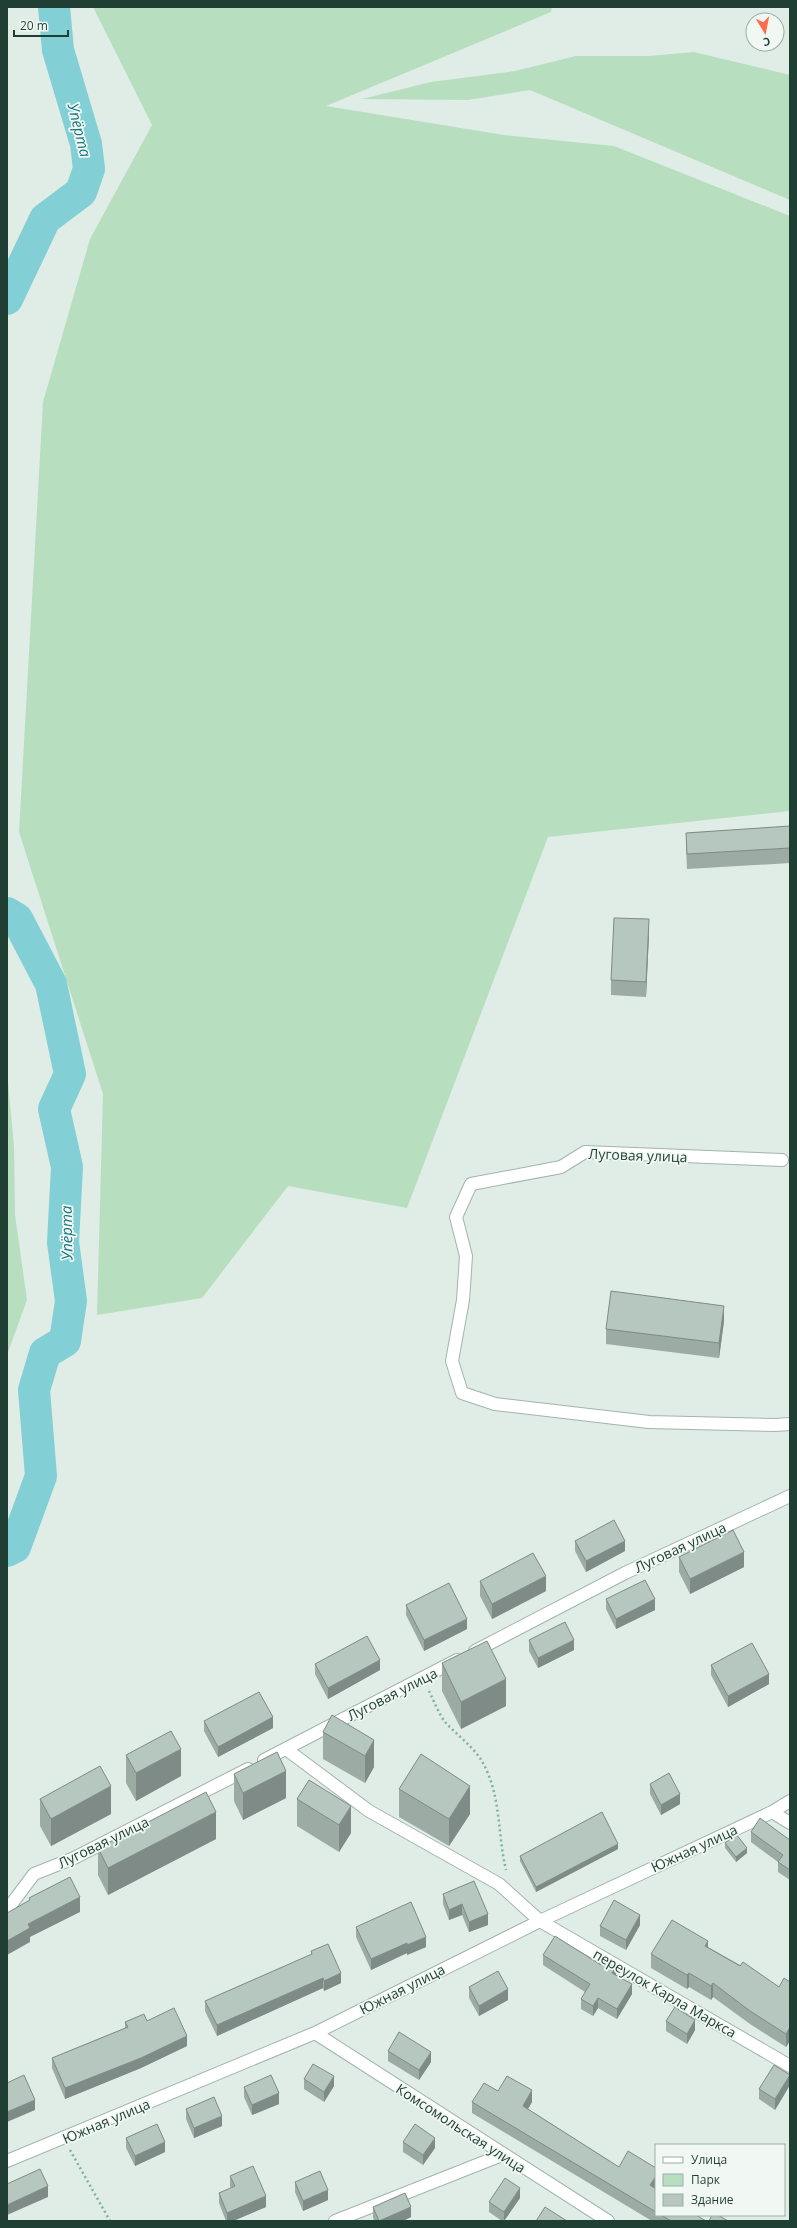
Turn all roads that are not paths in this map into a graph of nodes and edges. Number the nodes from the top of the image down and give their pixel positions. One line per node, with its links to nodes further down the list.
1 (782, 1160): 2 (street, Луговая улица)
2 (790, 1424)
3 (790, 1496): 4 (street, Луговая улица)
4 (286, 1749): 8 (street, Луговая улица); 9 (street, переулок Карла Маркса)
5 (790, 1801): 6 (street, Южная улица)
6 (772, 1812): 7 (street); 9 (street, Южная улица)
7 (790, 1822)
8 (7, 1910)
9 (540, 1921): 10 (street, Южная улица); 11 (street, переулок Карла Маркса)
10 (315, 2033): 12 (street, Комсомольская улица); 13 (street, Южная улица)
11 (790, 2066)
12 (502, 2155): 14 (street); 15 (street, Комсомольская улица)
13 (7, 2161)
14 (335, 2221)
15 (608, 2221)

